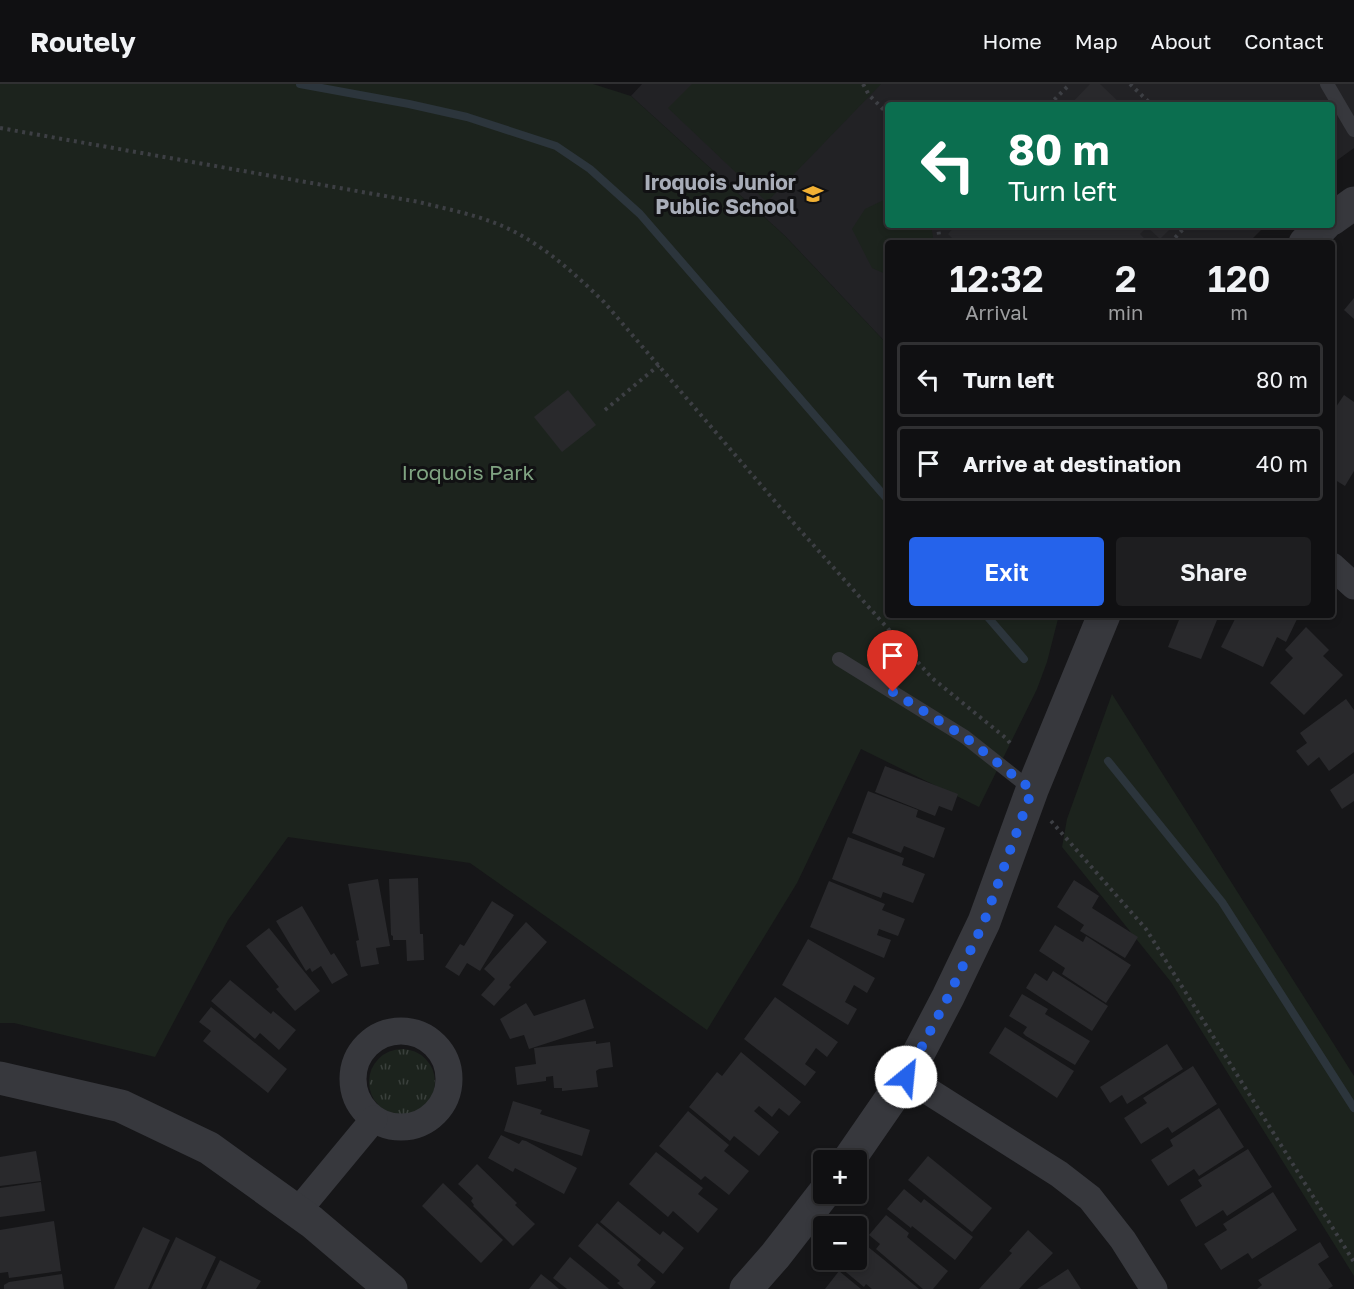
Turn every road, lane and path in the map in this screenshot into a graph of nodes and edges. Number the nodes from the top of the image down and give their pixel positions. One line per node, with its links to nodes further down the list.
1 (863, 84): 7 (path)
2 (1070, 84): 5 (path)
3 (1130, 84): 6 (path)
4 (1327, 84): 9 (lane)
5 (1053, 102)
6 (1149, 102)
7 (885, 111)
8 (0, 128): 16 (path)
9 (1354, 130)
10 (1354, 203): 11 (street)
11 (1335, 217)
12 (1184, 228): 14 (path)
13 (1321, 228): 15 (street)
14 (1173, 240)
15 (1308, 240)
16 (659, 365): 17 (path); 22 (path)
17 (605, 410)
18 (1335, 569): 19 (street)
19 (1354, 586)
20 (1103, 618): 23 (street)
21 (839, 659): 23 (lane)
22 (1007, 739)
23 (1040, 803): 24 (street); 30 (path)
24 (906, 1077): 27 (street); 33 (street)
25 (0, 1078): 29 (street)
26 (374, 1119): 29 (street)
27 (856, 1150)
28 (815, 1204): 32 (street)
29 (297, 1212): 31 (street)
30 (1354, 1262)
31 (392, 1289)
32 (746, 1289)
33 (1154, 1289)

